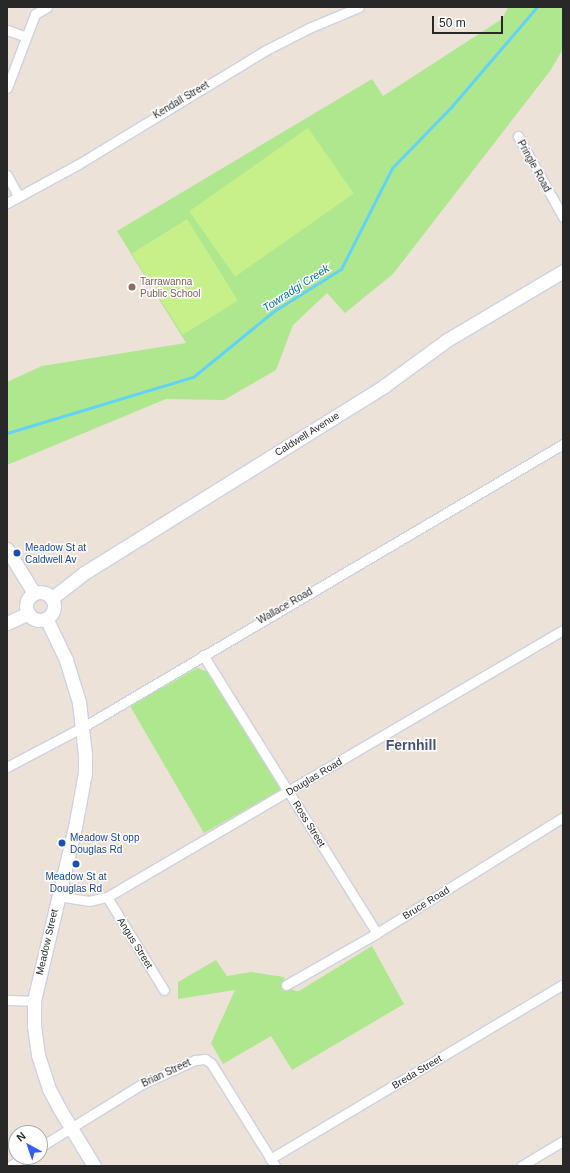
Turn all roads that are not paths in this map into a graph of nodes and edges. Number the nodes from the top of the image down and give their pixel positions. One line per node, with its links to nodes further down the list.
1 (47, 7): 4 (street)
2 (359, 7): 8 (street, Kendall Street)
3 (7, 30): 4 (street)
4 (26, 37): 5 (street)
5 (7, 88)
6 (518, 136): 10 (street, Pringle Road)
7 (7, 175): 8 (street)
8 (18, 196): 9 (street, Kendall Street)
9 (7, 203)
10 (563, 217)
11 (563, 271): 15 (main road, Caldwell Avenue)
12 (563, 444): 20 (street, Wallace Road)
13 (7, 549): 14 (main road)
14 (34, 593): 15 (main road); 16 (main road)
15 (52, 598): 17 (main road)
16 (28, 613): 17 (main road); 18 (main road)
17 (46, 618): 21 (main road, Meadow Street)
18 (7, 623)
19 (563, 630): 23 (street, Douglas Road)
20 (203, 655): 21 (street, Wallace Road); 23 (street, Ross Street)
21 (83, 727): 22 (street, Wallace Road); 25 (main road, Meadow Street)
22 (7, 767)
23 (289, 792): 26 (street, Douglas Road); 27 (street, Ross Street)
24 (563, 817): 27 (street, Bruce Road)
25 (58, 896): 26 (street, Douglas Road); 32 (main road, Meadow Street)
26 (107, 897): 30 (street, Angus Street)
27 (377, 933): 29 (street, Bruce Road)
28 (563, 984): 36 (street, Breda Street)
29 (286, 985)
30 (164, 990)
31 (7, 1000): 32 (street)
32 (34, 1000): 33 (main road, Meadow Street)
33 (71, 1128): 35 (street, Brian Street); 36 (street, Brian Street); 37 (main road, Meadow Street)
34 (563, 1141): 38 (street)
35 (48, 1142)
36 (272, 1162)
37 (94, 1166)
38 (521, 1166)

